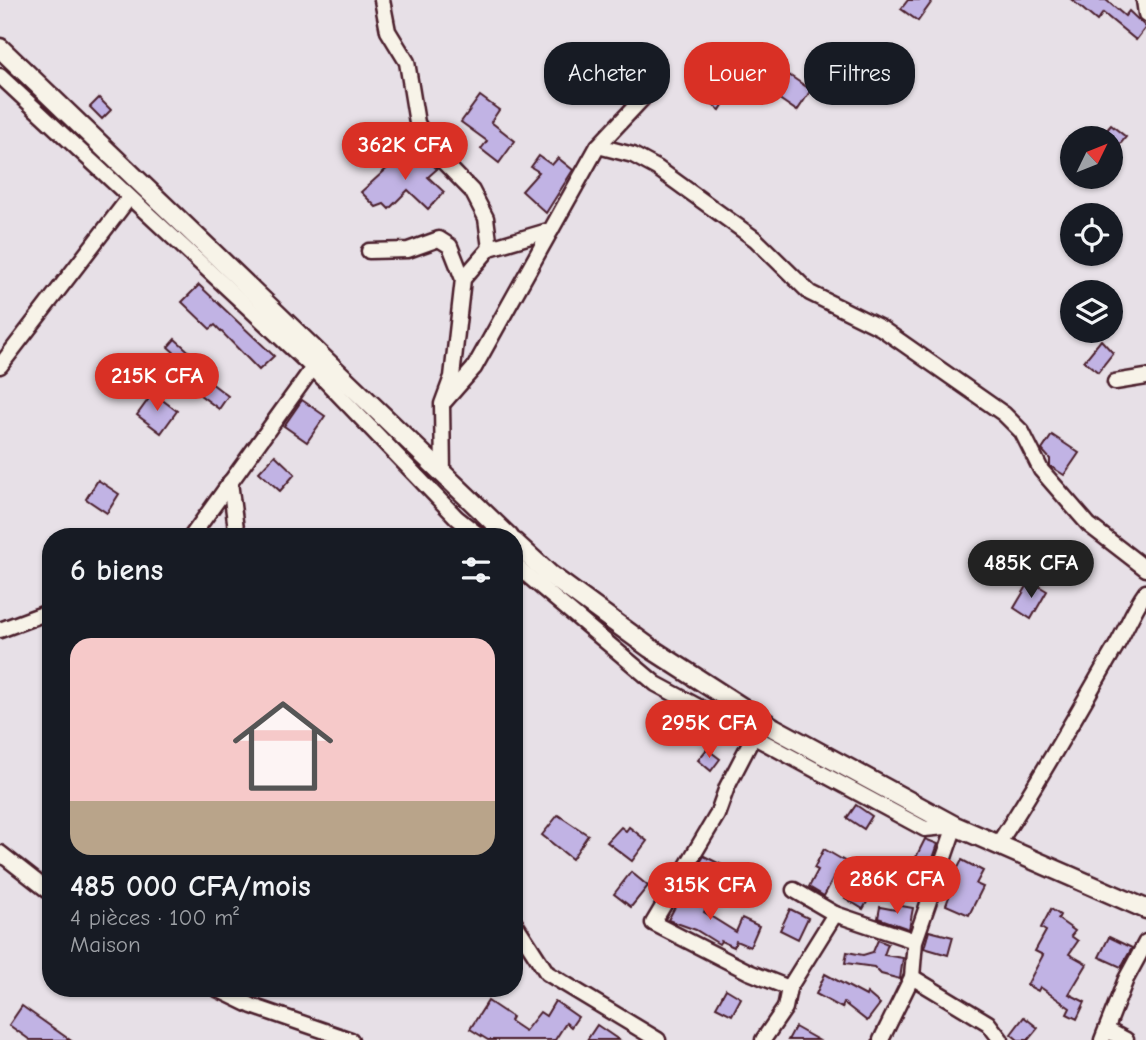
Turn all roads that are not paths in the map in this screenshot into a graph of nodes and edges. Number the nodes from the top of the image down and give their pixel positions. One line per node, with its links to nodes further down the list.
1 (382, 0): 10 (street)
2 (1144, 0): 3 (street)
3 (1146, 14)
4 (0, 48): 13 (main road)
5 (0, 76): 8 (street)
6 (636, 105): 7 (street)
7 (598, 146): 9 (street); 25 (street)
8 (129, 198): 13 (street); 14 (street)
9 (551, 230): 10 (street); 17 (street)
10 (490, 248): 12 (street)
11 (369, 251): 12 (street)
12 (463, 279): 17 (street)
13 (316, 362): 18 (main road); 19 (street); 22 (street)
14 (0, 366)
15 (1146, 377): 16 (street)
16 (1115, 382)
17 (442, 404): 18 (street)
18 (443, 475): 23 (main road)
19 (230, 482): 20 (street); 21 (street)
20 (197, 528)
21 (236, 528)
22 (470, 528)
23 (499, 528)
24 (523, 550): 31 (main road)
25 (1146, 569)
26 (523, 572): 30 (street)
27 (1146, 592): 32 (street)
28 (42, 614): 29 (street)
29 (1, 627)
30 (753, 737): 31 (street); 42 (street)
31 (955, 826): 32 (main road); 39 (street)
32 (998, 844): 36 (main road)
33 (0, 853): 34 (street)
34 (42, 887)
35 (794, 890): 37 (street)
36 (1146, 909)
37 (835, 914): 39 (street); 42 (street)
38 (523, 936): 46 (street)
39 (915, 941): 41 (street)
40 (1146, 942): 44 (street)
41 (912, 977): 48 (street); 49 (street)
42 (789, 988): 47 (street)
43 (233, 997): 45 (street)
44 (1105, 1035): 50 (street)
45 (351, 1040)
46 (658, 1040)
47 (763, 1040)
48 (881, 1040)
49 (1001, 1040)
50 (1126, 1040)

